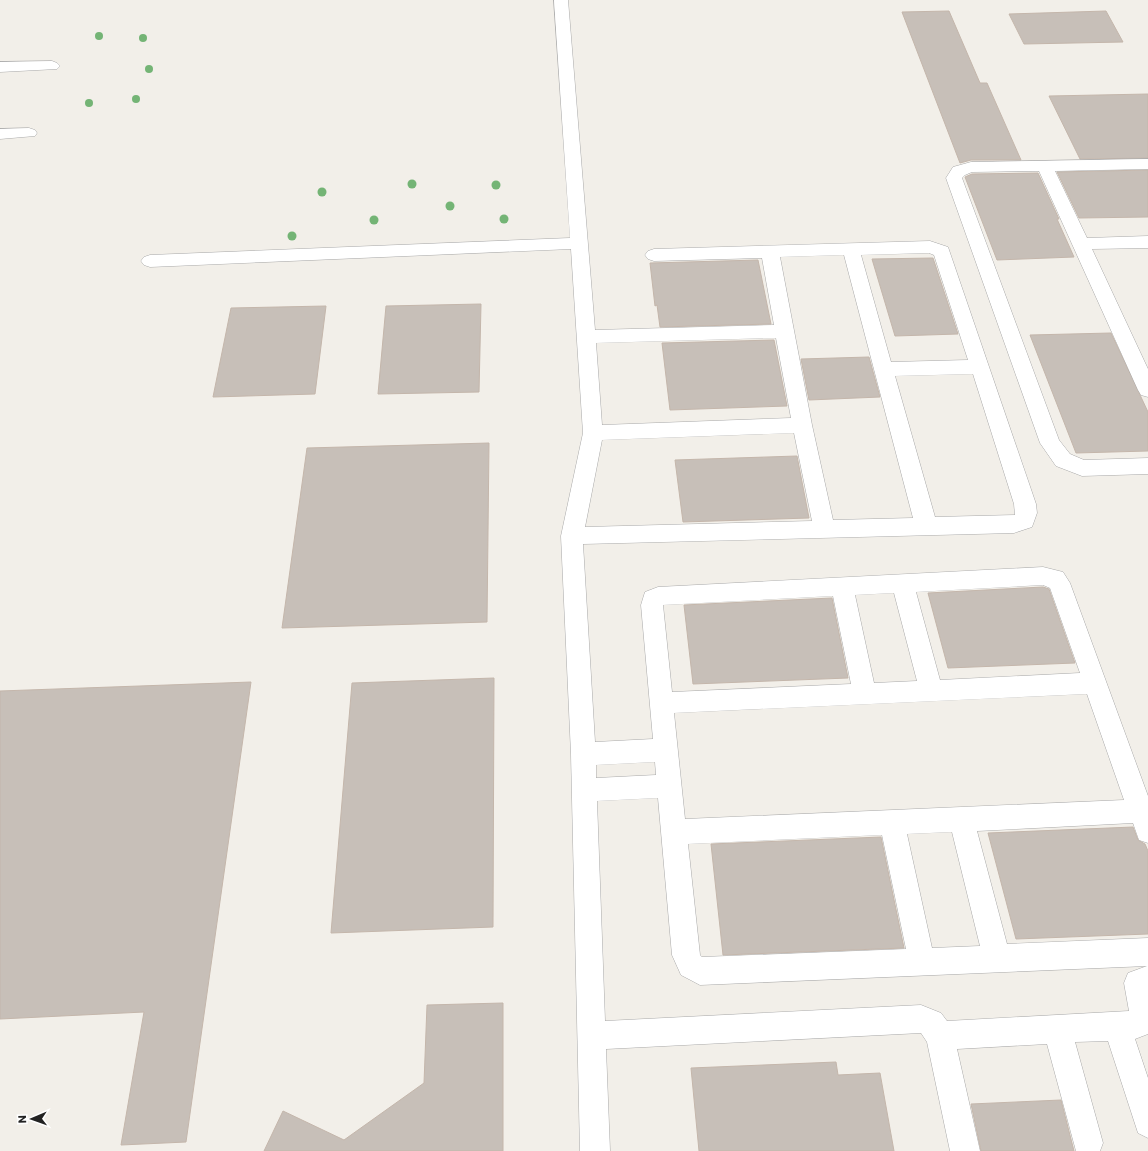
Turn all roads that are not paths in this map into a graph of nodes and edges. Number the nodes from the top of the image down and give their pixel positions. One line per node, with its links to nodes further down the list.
1 (561, 0): 9 (street)
2 (52, 66): 3 (street)
3 (0, 67)
4 (29, 133): 5 (street)
5 (0, 134)
6 (1148, 164): 7 (street)
7 (1045, 166): 10 (street); 23 (street)
8 (1148, 242): 10 (street)
9 (578, 243): 14 (street); 16 (street)
10 (1081, 244): 17 (street)
11 (852, 250): 12 (street); 18 (street); 19 (street)
12 (770, 252): 13 (street); 15 (street)
13 (654, 255)
14 (150, 261)
15 (784, 331): 16 (street); 21 (street)
16 (585, 337): 22 (street)
17 (1142, 365): 20 (street)
18 (980, 367): 19 (street); 24 (street)
19 (884, 369): 24 (street)
20 (1148, 390)
21 (802, 425): 22 (street); 25 (street)
22 (593, 433): 26 (street)
23 (1148, 466)
24 (926, 525): 25 (street)
25 (824, 529): 26 (street)
26 (572, 536): 34 (street)
27 (903, 584): 28 (street); 29 (street); 30 (street)
28 (842, 587): 31 (street); 32 (street)
29 (1095, 683): 30 (street); 38 (street)
30 (931, 690): 31 (street)
31 (865, 694): 32 (street)
32 (662, 703): 33 (street)
33 (666, 750): 34 (street); 35 (street)
34 (583, 754): 36 (street)
35 (670, 786): 36 (street); 40 (street)
36 (584, 790): 47 (street)
37 (961, 818): 38 (street); 39 (street); 42 (street)
38 (1144, 821)
39 (892, 822): 40 (street); 43 (street)
40 (675, 832): 43 (street)
41 (1148, 952): 42 (street)
42 (997, 958): 43 (street)
43 (922, 962)
44 (1148, 979): 45 (street)
45 (1118, 1026): 46 (street); 49 (street)
46 (1057, 1030): 48 (street); 50 (street)
47 (592, 1036): 48 (street); 51 (street)
48 (940, 1036): 52 (street)
49 (1148, 1123)
50 (1088, 1143)
51 (595, 1151)
52 (965, 1151)

